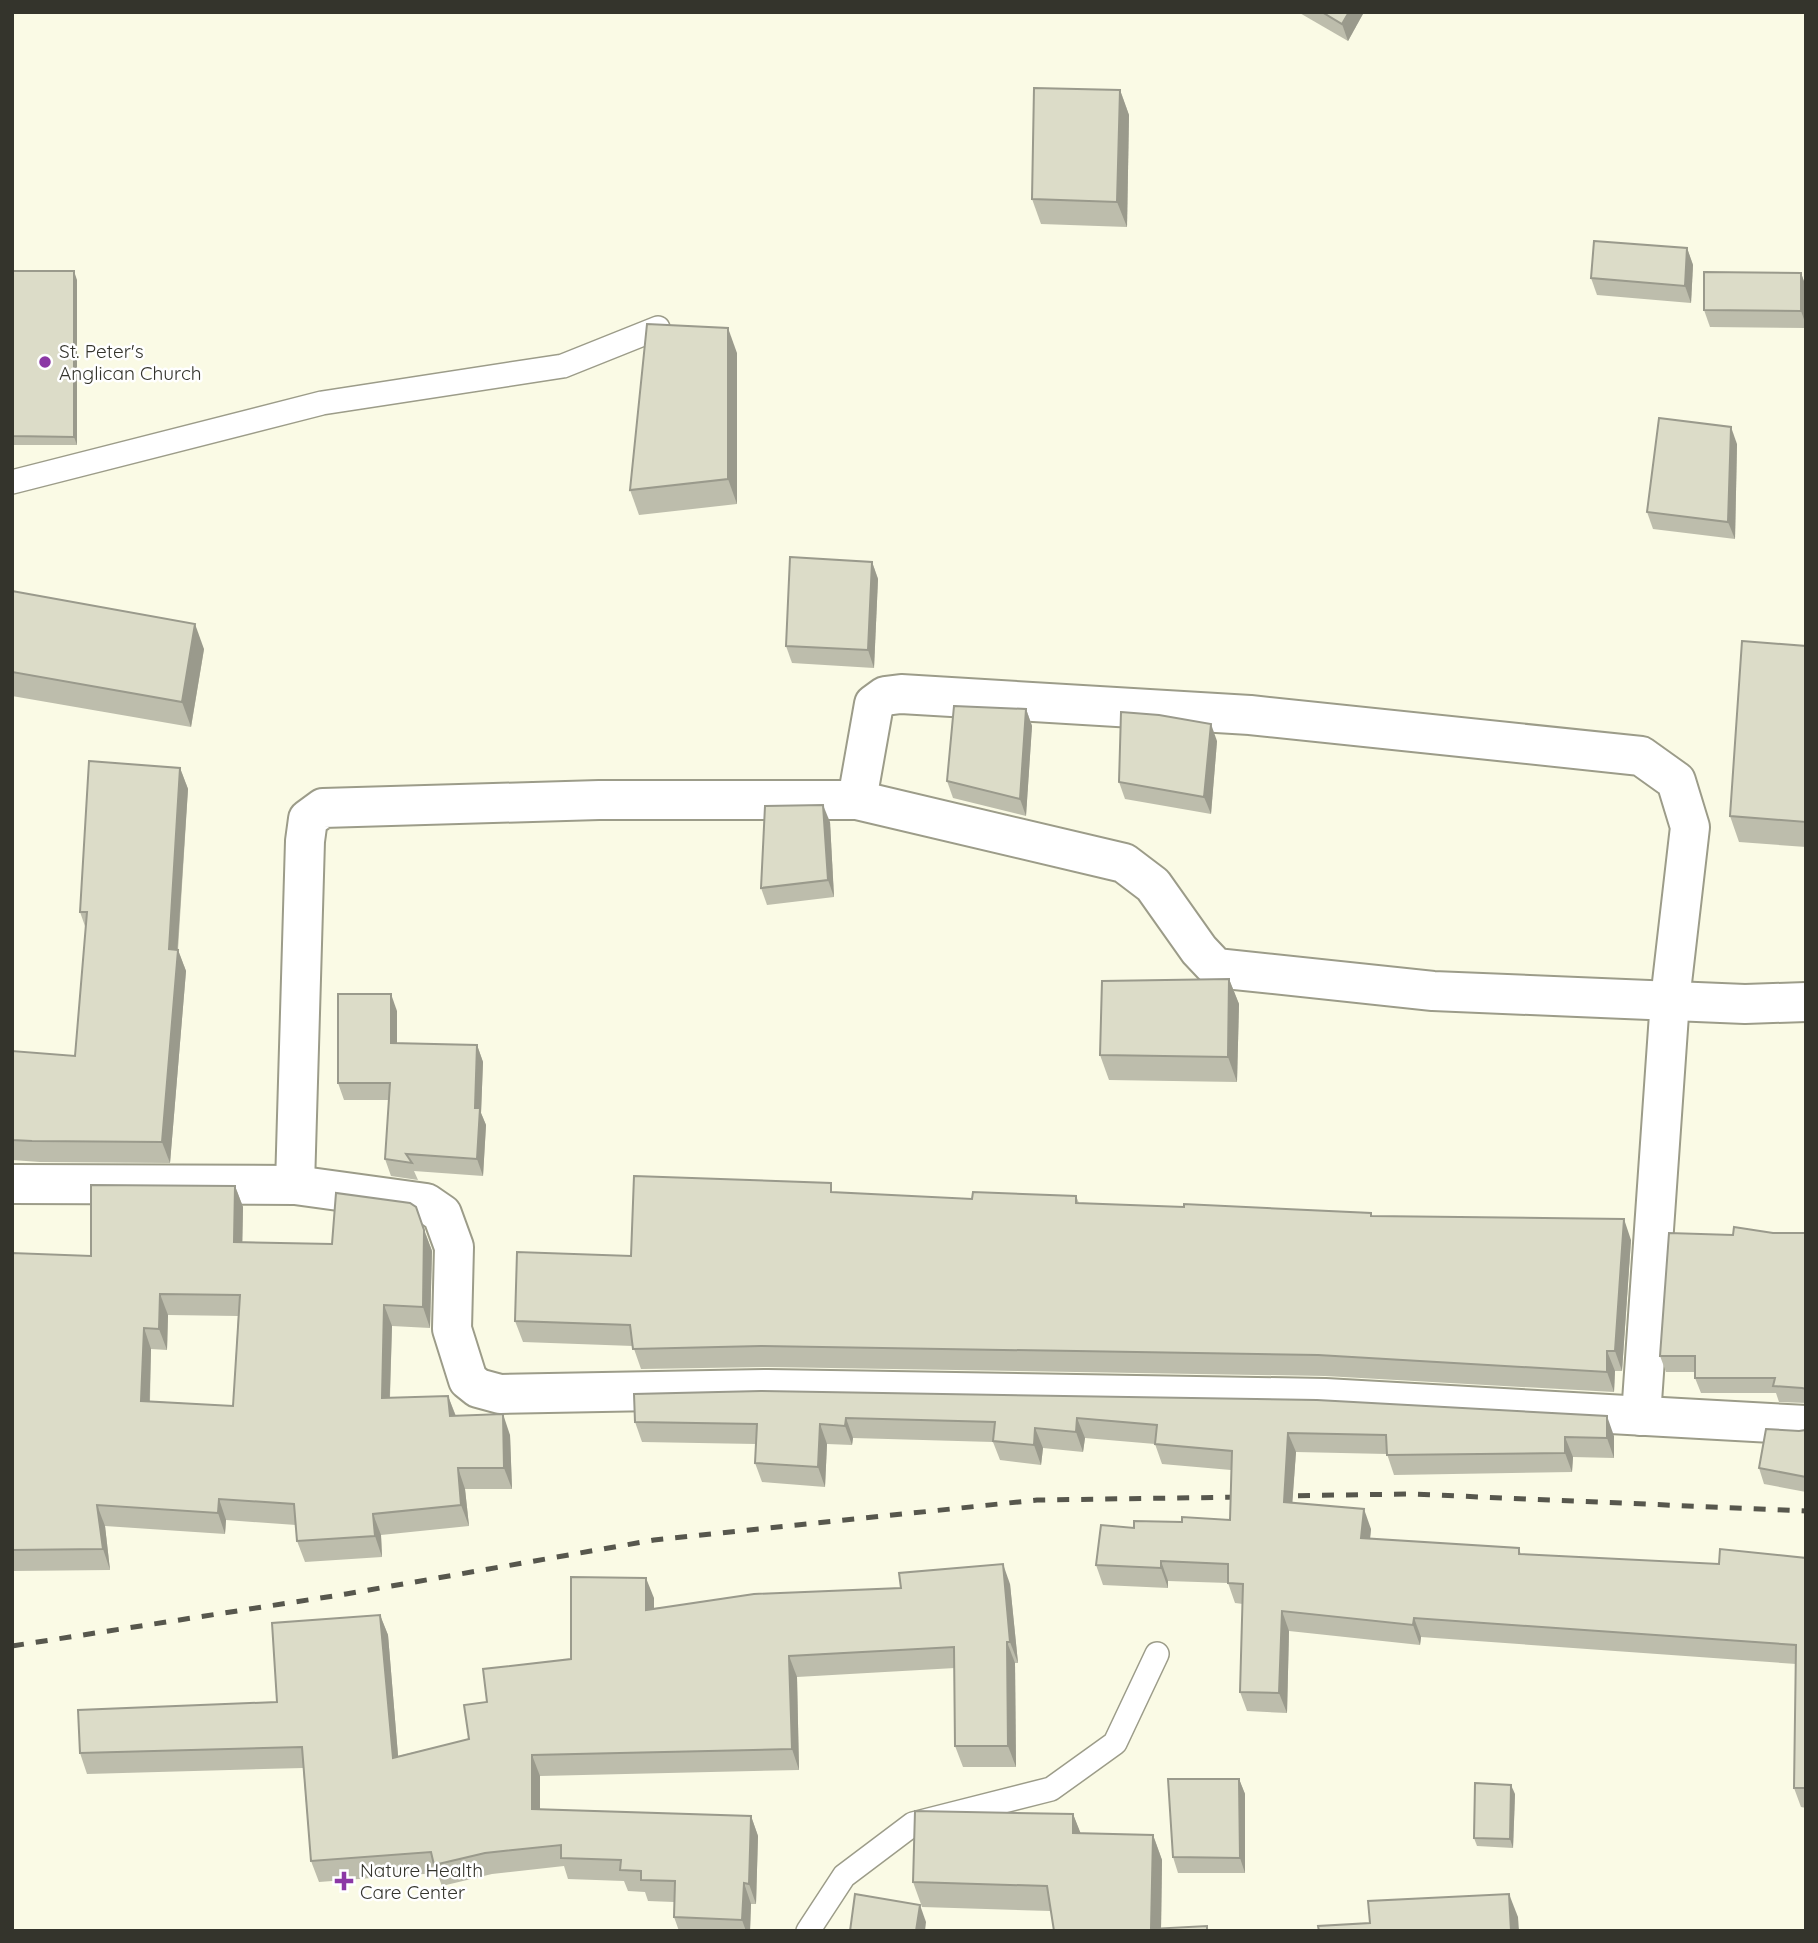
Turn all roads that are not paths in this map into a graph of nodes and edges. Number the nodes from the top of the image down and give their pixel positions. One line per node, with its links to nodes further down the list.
1 (658, 328): 2 (lane)
2 (12, 482)
3 (857, 800): 4 (street); 4 (street); 7 (street)
4 (1670, 1000): 5 (street); 8 (street)
5 (1806, 1002)
6 (12, 1184): 7 (street)
7 (295, 1185): 8 (street)
8 (1641, 1416): 9 (street)
9 (1806, 1425)
10 (1157, 1654): 11 (lane)
11 (808, 1931)

